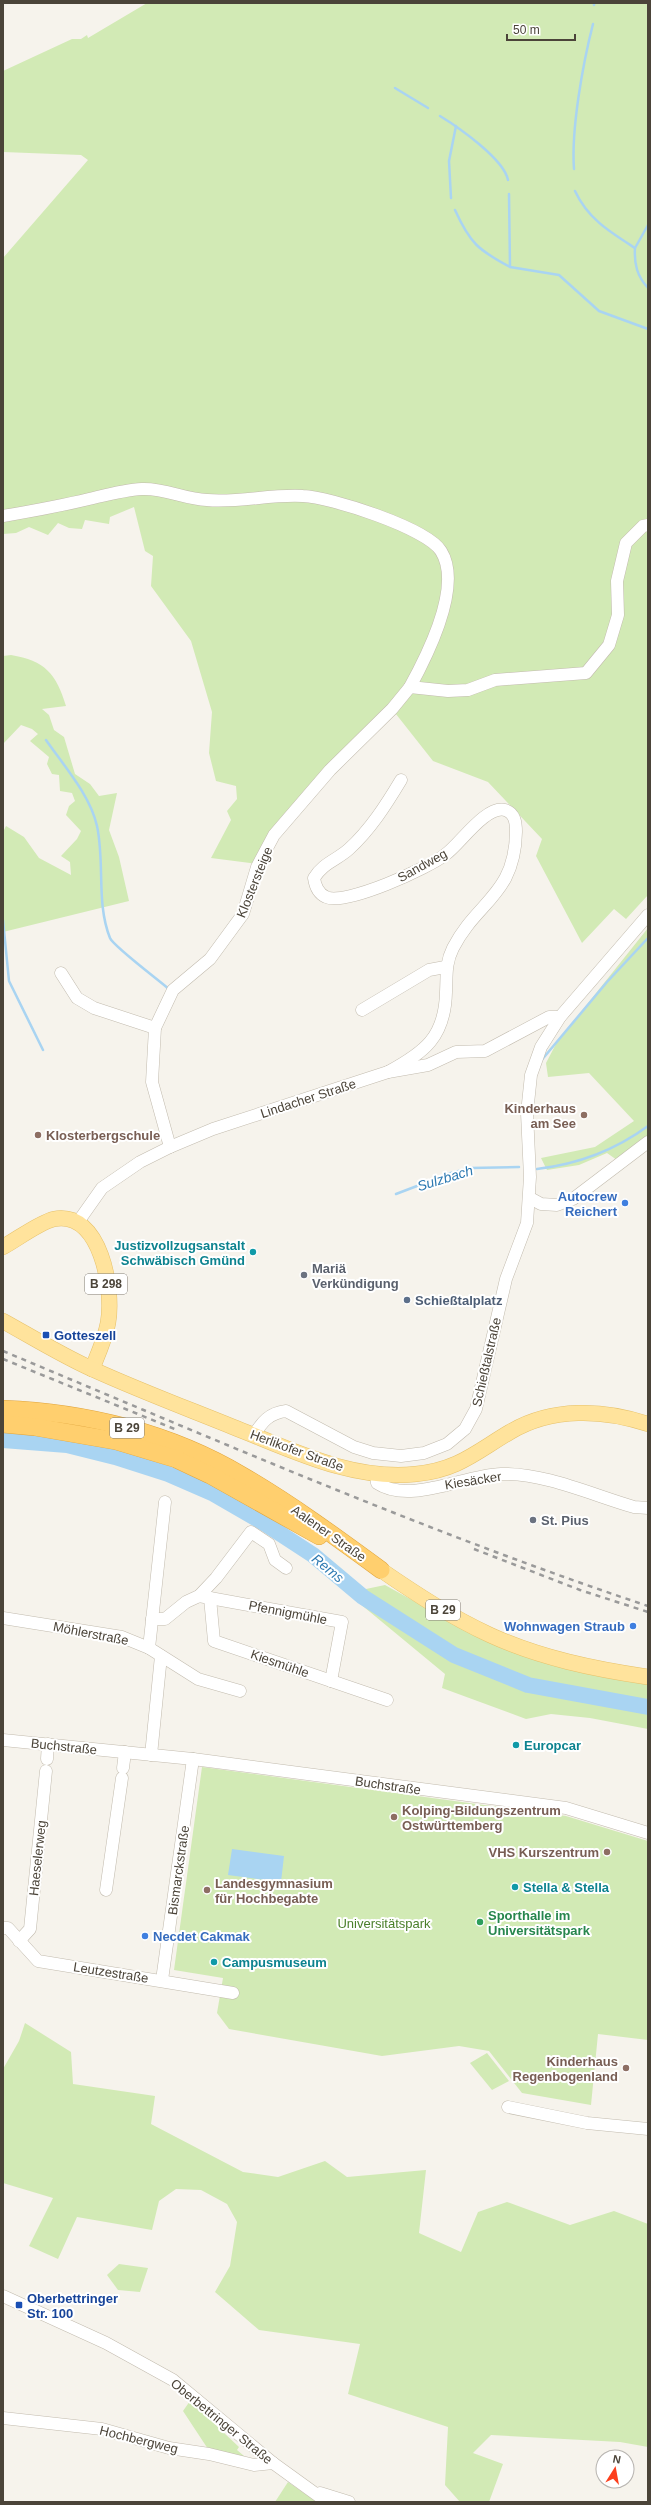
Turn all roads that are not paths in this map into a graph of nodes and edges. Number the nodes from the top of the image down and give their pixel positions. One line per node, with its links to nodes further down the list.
1 (3, 516): 3 (street, Klostersteige)
2 (648, 525): 3 (street)
3 (410, 687): 10 (street, Klostersteige)
4 (401, 780): 6 (street, Sandweg)
5 (648, 915): 9 (street)
6 (446, 967): 8 (street); 11 (street, Sandweg)
7 (61, 973): 10 (street)
8 (362, 1010)
9 (560, 1017): 11 (street, Lindacher Straße); 14 (street)
10 (155, 1028): 13 (street, Klostersteige)
11 (388, 1072): 13 (street, Lindacher Straße)
12 (648, 1142): 14 (street)
13 (170, 1147): 15 (street, Lindacher Straße)
14 (530, 1198): 22 (street, Schießtalstraße)
15 (78, 1222): 16 (main road); 18 (main road, B 298)
16 (3, 1247)
17 (3, 1320): 18 (main road, Herlikofer Straße)
18 (92, 1369): 22 (main road, Herlikofer Straße)
19 (3, 1409): 27 (highway, Aalener Straße / B 29)
20 (3, 1424): 27 (highway, B 29)
21 (648, 1424): 23 (main road, Herlikofer Straße)
22 (254, 1435): 23 (main road, Herlikofer Straße)
23 (376, 1474): 25 (street, Kiesäcker)
24 (165, 1502): 30 (street)
25 (648, 1508)
26 (286, 1568): 28 (street)
27 (381, 1570): 33 (main road, Aalener Straße / B 29)
28 (205, 1597): 30 (street); 34 (street, Kiesmühle); 34 (street, Pfennigmühle)
29 (3, 1618): 31 (street, Möhlerstraße)
30 (152, 1619): 31 (street)
31 (149, 1648): 32 (street, Möhlerstraße)
32 (161, 1656): 35 (street, Möhlerstraße); 40 (street)
33 (648, 1677)
34 (331, 1680): 36 (street, Kiesmühle)
35 (240, 1692)
36 (387, 1700)
37 (3, 1740): 38 (street, Buchstraße)
38 (48, 1744): 39 (street, Buchstraße); 45 (street, Haeselerweg)
39 (124, 1752): 40 (street, Buchstraße); 43 (street)
40 (150, 1755): 41 (street, Buchstraße)
41 (193, 1759): 42 (street, Buchstraße); 46 (street, Bismarckstraße)
42 (648, 1833)
43 (106, 1890)
44 (3, 1928): 45 (street, Leutzestraße)
45 (19, 1941): 46 (street, Leutzestraße)
46 (162, 1980): 47 (street, Leutzestraße)
47 (233, 1993)
48 (508, 2107): 49 (street)
49 (648, 2129)
50 (3, 2296): 52 (street, Oberbettringer Straße)
51 (3, 2418): 52 (street, Hochbergweg)
52 (273, 2463): 53 (street, Oberbettringer Straße)
53 (309, 2490): 54 (street, Oberbettringer Straße); 55 (street)
54 (327, 2502)
55 (349, 2502)

